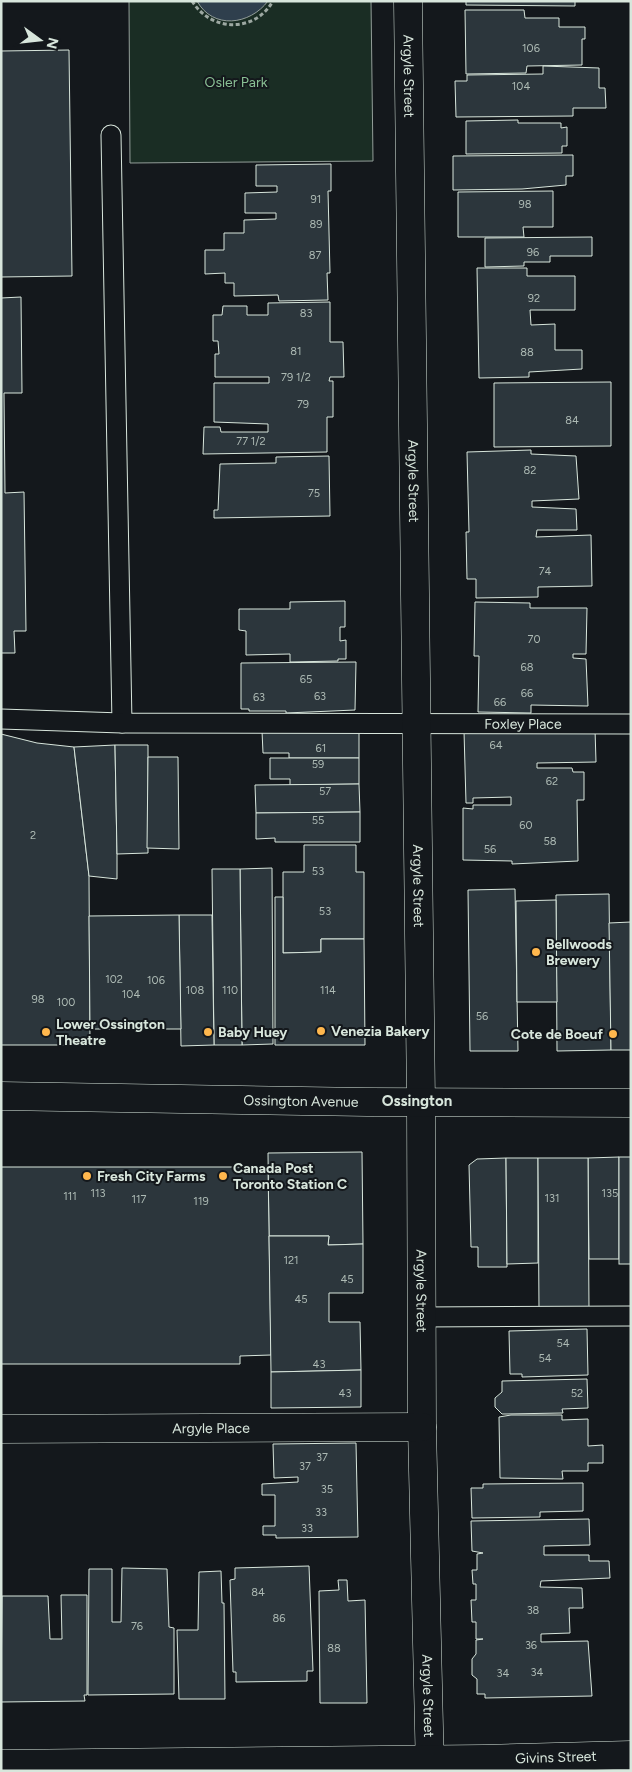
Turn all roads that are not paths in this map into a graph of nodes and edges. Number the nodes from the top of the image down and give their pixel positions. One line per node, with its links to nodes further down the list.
1 (408, 1): 5 (street, Argyle Street)
2 (112, 135): 4 (lane)
3 (1, 718): 4 (lane, Foxley Place)
4 (122, 722): 5 (lane, Foxley Place)
5 (416, 724): 6 (lane, Foxley Place); 8 (street, Argyle Street)
6 (631, 724)
7 (1, 1096): 8 (street, Ossington Avenue)
8 (421, 1102): 9 (street, Ossington Avenue); 10 (street, Argyle Street)
9 (631, 1103)
10 (420, 1308): 11 (lane); 12 (street, Argyle Street)
11 (631, 1316)
12 (422, 1428): 13 (street, Argyle Place); 16 (street, Argyle Street)
13 (1, 1429)
14 (631, 1755): 16 (street, Givins Street)
15 (1, 1764): 16 (street, Givins Street)
16 (430, 1765)

